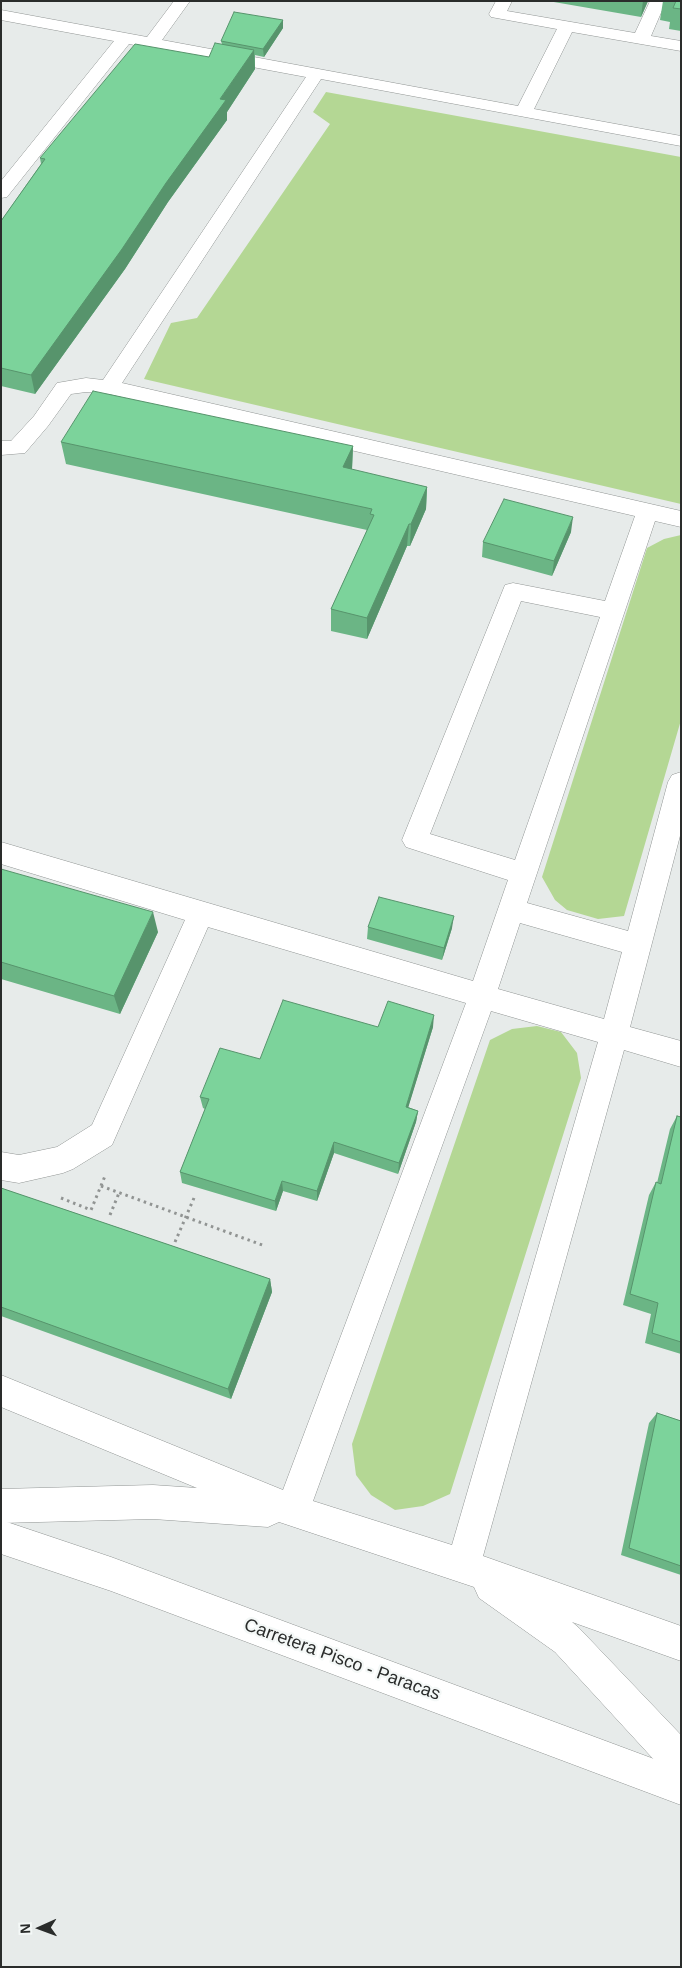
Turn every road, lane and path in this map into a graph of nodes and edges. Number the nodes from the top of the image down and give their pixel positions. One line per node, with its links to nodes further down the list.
1 (182, 1): 8 (street)
2 (504, 1): 5 (street)
3 (658, 1): 7 (street)
4 (1, 15): 6 (street)
5 (567, 26): 7 (street); 11 (street)
6 (126, 37): 8 (street); 13 (street)
7 (641, 39): 9 (street)
8 (152, 42): 10 (street)
9 (681, 46)
10 (317, 73): 11 (street); 14 (street)
11 (524, 111): 12 (street)
12 (681, 140)
13 (1, 193)
14 (110, 387): 15 (street); 16 (street)
15 (1, 448)
16 (647, 512): 17 (street); 18 (street)
17 (681, 519)
18 (614, 611): 21 (street); 21 (street)
19 (681, 782): 24 (street)
20 (1, 853): 23 (street)
21 (524, 874): 22 (street)
22 (512, 910): 24 (street); 25 (street)
23 (201, 914): 25 (street); 28 (street)
24 (638, 945): 26 (street)
25 (482, 996): 26 (street); 38 (street)
26 (614, 1035): 27 (street); 40 (street)
27 (681, 1054)
28 (1, 1166)
29 (101, 1186): 30 (path)
30 (118, 1193): 32 (path); 33 (path)
31 (194, 1198): 33 (path)
32 (110, 1215)
33 (186, 1217): 34 (path); 35 (path)
34 (175, 1242)
35 (265, 1246)
36 (1, 1391): 38 (street)
37 (1, 1506): 38 (street)
38 (292, 1511): 40 (street)
39 (1, 1537): 43 (street, Carretera Pisco - Paracas)
40 (463, 1566): 41 (street); 42 (street)
41 (681, 1644)
42 (681, 1762)
43 (681, 1787)

